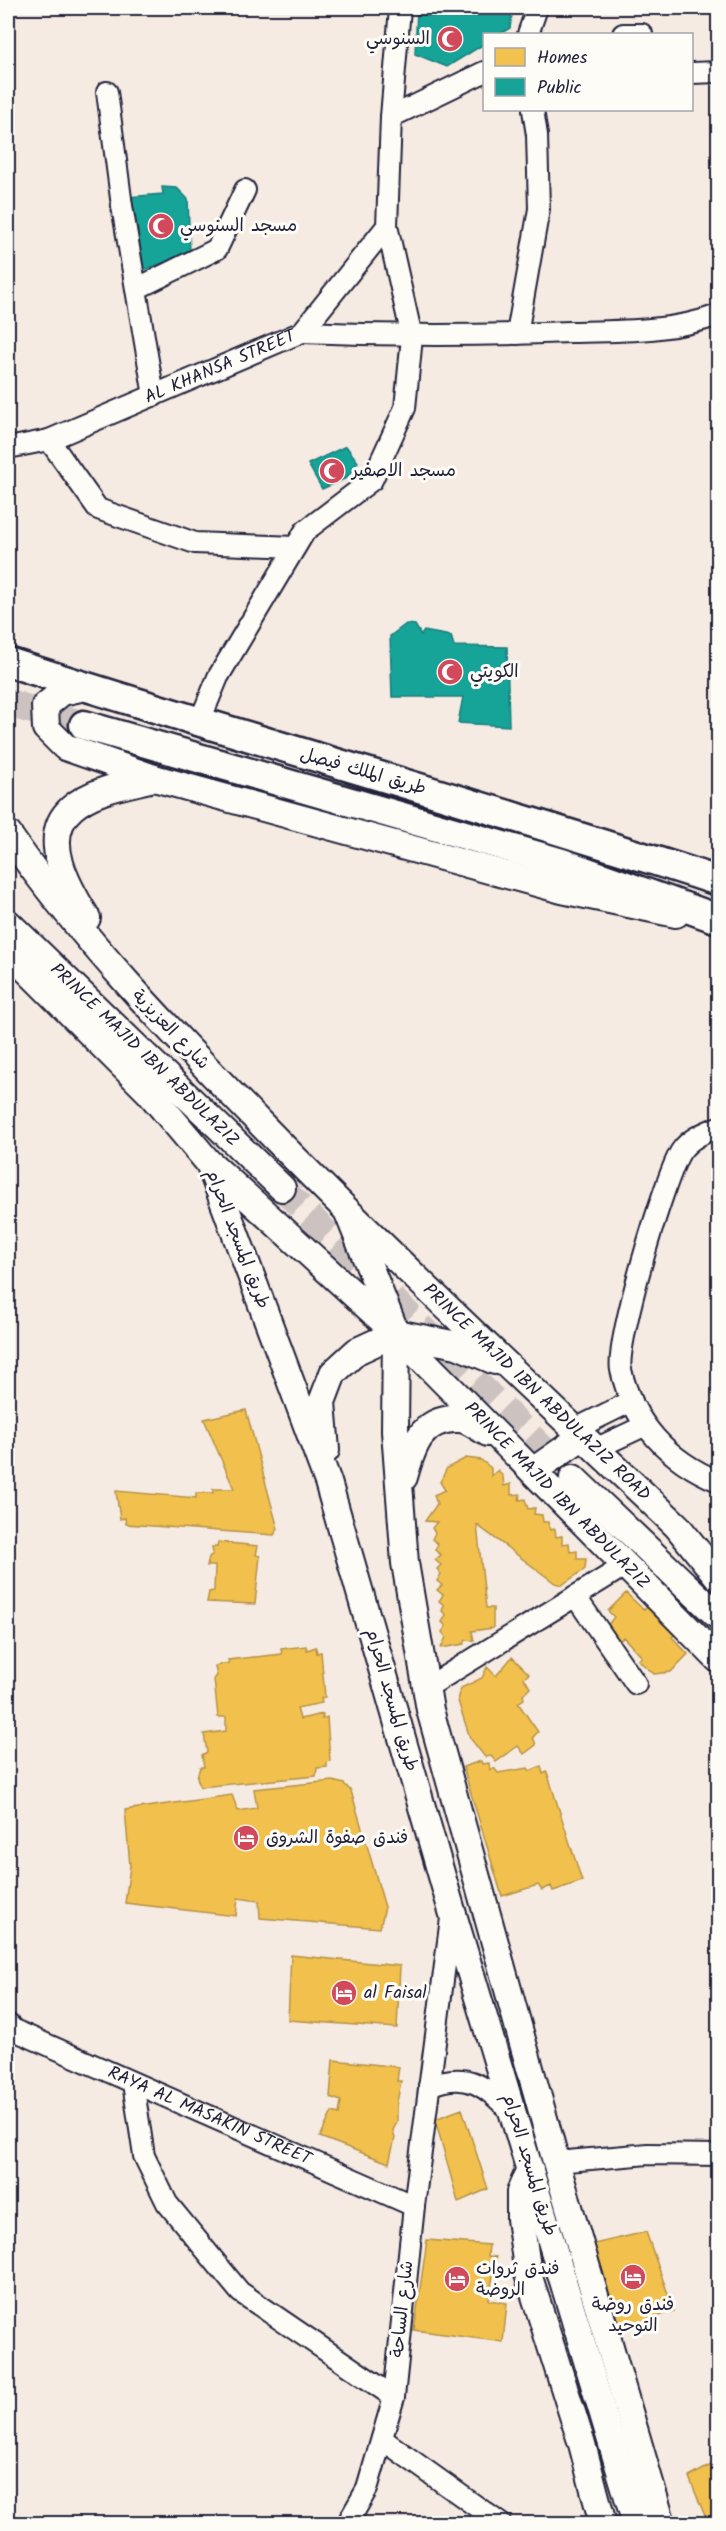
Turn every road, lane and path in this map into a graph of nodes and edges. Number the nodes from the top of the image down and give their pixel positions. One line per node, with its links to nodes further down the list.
1 (400, 8): 9 (street)
2 (537, 8): 3 (street)
3 (528, 33)
4 (483, 72): 9 (street)
5 (718, 72): 6 (street)
6 (693, 73)
7 (107, 92): 12 (street)
8 (533, 111): 15 (street)
9 (391, 117): 11 (street)
10 (244, 190): 12 (street)
11 (387, 226): 14 (street, AL KHANSA STREET); 16 (street)
12 (136, 288): 17 (street)
13 (718, 315): 15 (street)
14 (302, 332): 16 (street); 17 (street, AL KHANSA STREET)
15 (517, 334): 16 (street)
16 (412, 337): 20 (street)
17 (154, 396): 18 (street, AL KHANSA STREET)
18 (49, 440): 19 (street, AL KHANSA STREET); 20 (street)
19 (8, 448)
20 (295, 547): 23 (street)
21 (8, 662): 22 (highway, طريق الملك فيصل)
22 (85, 687): 23 (highway, طريق الملك فيصل); 25 (main road)
23 (199, 723): 27 (highway, طريق الملك فيصل)
24 (84, 725): 28 (highway, طريق الملك فيصل)
25 (154, 778): 28 (main road); 31 (main road)
26 (8, 834): 31 (main road, شارع العزيزية)
27 (718, 881)
28 (718, 921)
29 (8, 923): 34 (main road, PRINCE MAJID IBN ABDULAZIZ)
30 (8, 951): 33 (main road, طريق المسجد الحرام)
31 (143, 1004): 35 (main road, شارع العزيزية)
32 (718, 1127): 38 (street)
33 (209, 1162): 36 (main road, PRINCE MAJID IBN ABDULAZIZ); 45 (main road, طريق المسجد الحرام)
34 (282, 1188)
35 (348, 1213): 36 (main road, طريق المسجد الحرام); 37 (main road, PRINCE MAJID IBN ABDULAZIZ ROAD)
36 (396, 1333): 37 (main road); 41 (main road, PRINCE MAJID IBN ABDULAZIZ); 45 (main road); 46 (main road, طريق المسجد الحرام)
37 (509, 1366): 40 (main road, PRINCE MAJID IBN ABDULAZIZ ROAD)
38 (632, 1401): 39 (street); 40 (street)
39 (644, 1426): 40 (street); 44 (street)
40 (584, 1438): 42 (main road); 48 (main road, PRINCE MAJID IBN ABDULAZIZ ROAD)
41 (503, 1440): 42 (main road, PRINCE MAJID IBN ABDULAZIZ); 46 (main road)
42 (533, 1471): 47 (main road, PRINCE MAJID IBN ABDULAZIZ)
43 (573, 1478): 50 (main road, PRINCE MAJID IBN ABDULAZIZ)
44 (718, 1481)
45 (328, 1482): 54 (main road, طريق المسجد الحرام)
46 (400, 1492): 53 (main road, طريق المسجد الحرام)
47 (626, 1564): 49 (street); 51 (main road, PRINCE MAJID IBN ABDULAZIZ)
48 (718, 1577)
49 (575, 1596): 52 (street); 53 (street)
50 (718, 1616)
51 (718, 1659)
52 (636, 1684)
53 (426, 1688): 60 (main road, طريق المسجد الحرام)
54 (452, 1911): 57 (street, شارع الساحة); 58 (main road, طريق المسجد الحرام)
55 (8, 2024): 56 (street, RAYA AL MASAKIN STREET)
56 (133, 2083): 62 (street, RAYA AL MASAKIN STREET); 63 (street)
57 (429, 2086): 58 (street); 62 (street, شارع الساحة)
58 (514, 2115): 61 (main road, طريق المسجد الحرام)
59 (718, 2155): 60 (street)
60 (556, 2162): 64 (main road, طريق المسجد الحرام)
61 (530, 2169): 68 (main road); 69 (main road, طريق المسجد الحرام)
62 (414, 2206): 63 (street, شارع الساحة)
63 (394, 2397): 65 (street, شارع الساحة)
64 (626, 2403): 70 (main road, طريق المسجد الحرام); 71 (main road)
65 (382, 2439): 66 (street, شارع الساحة); 67 (street)
66 (348, 2523)
67 (501, 2523)
68 (603, 2523)
69 (636, 2523)
70 (662, 2523)
71 (669, 2523)

